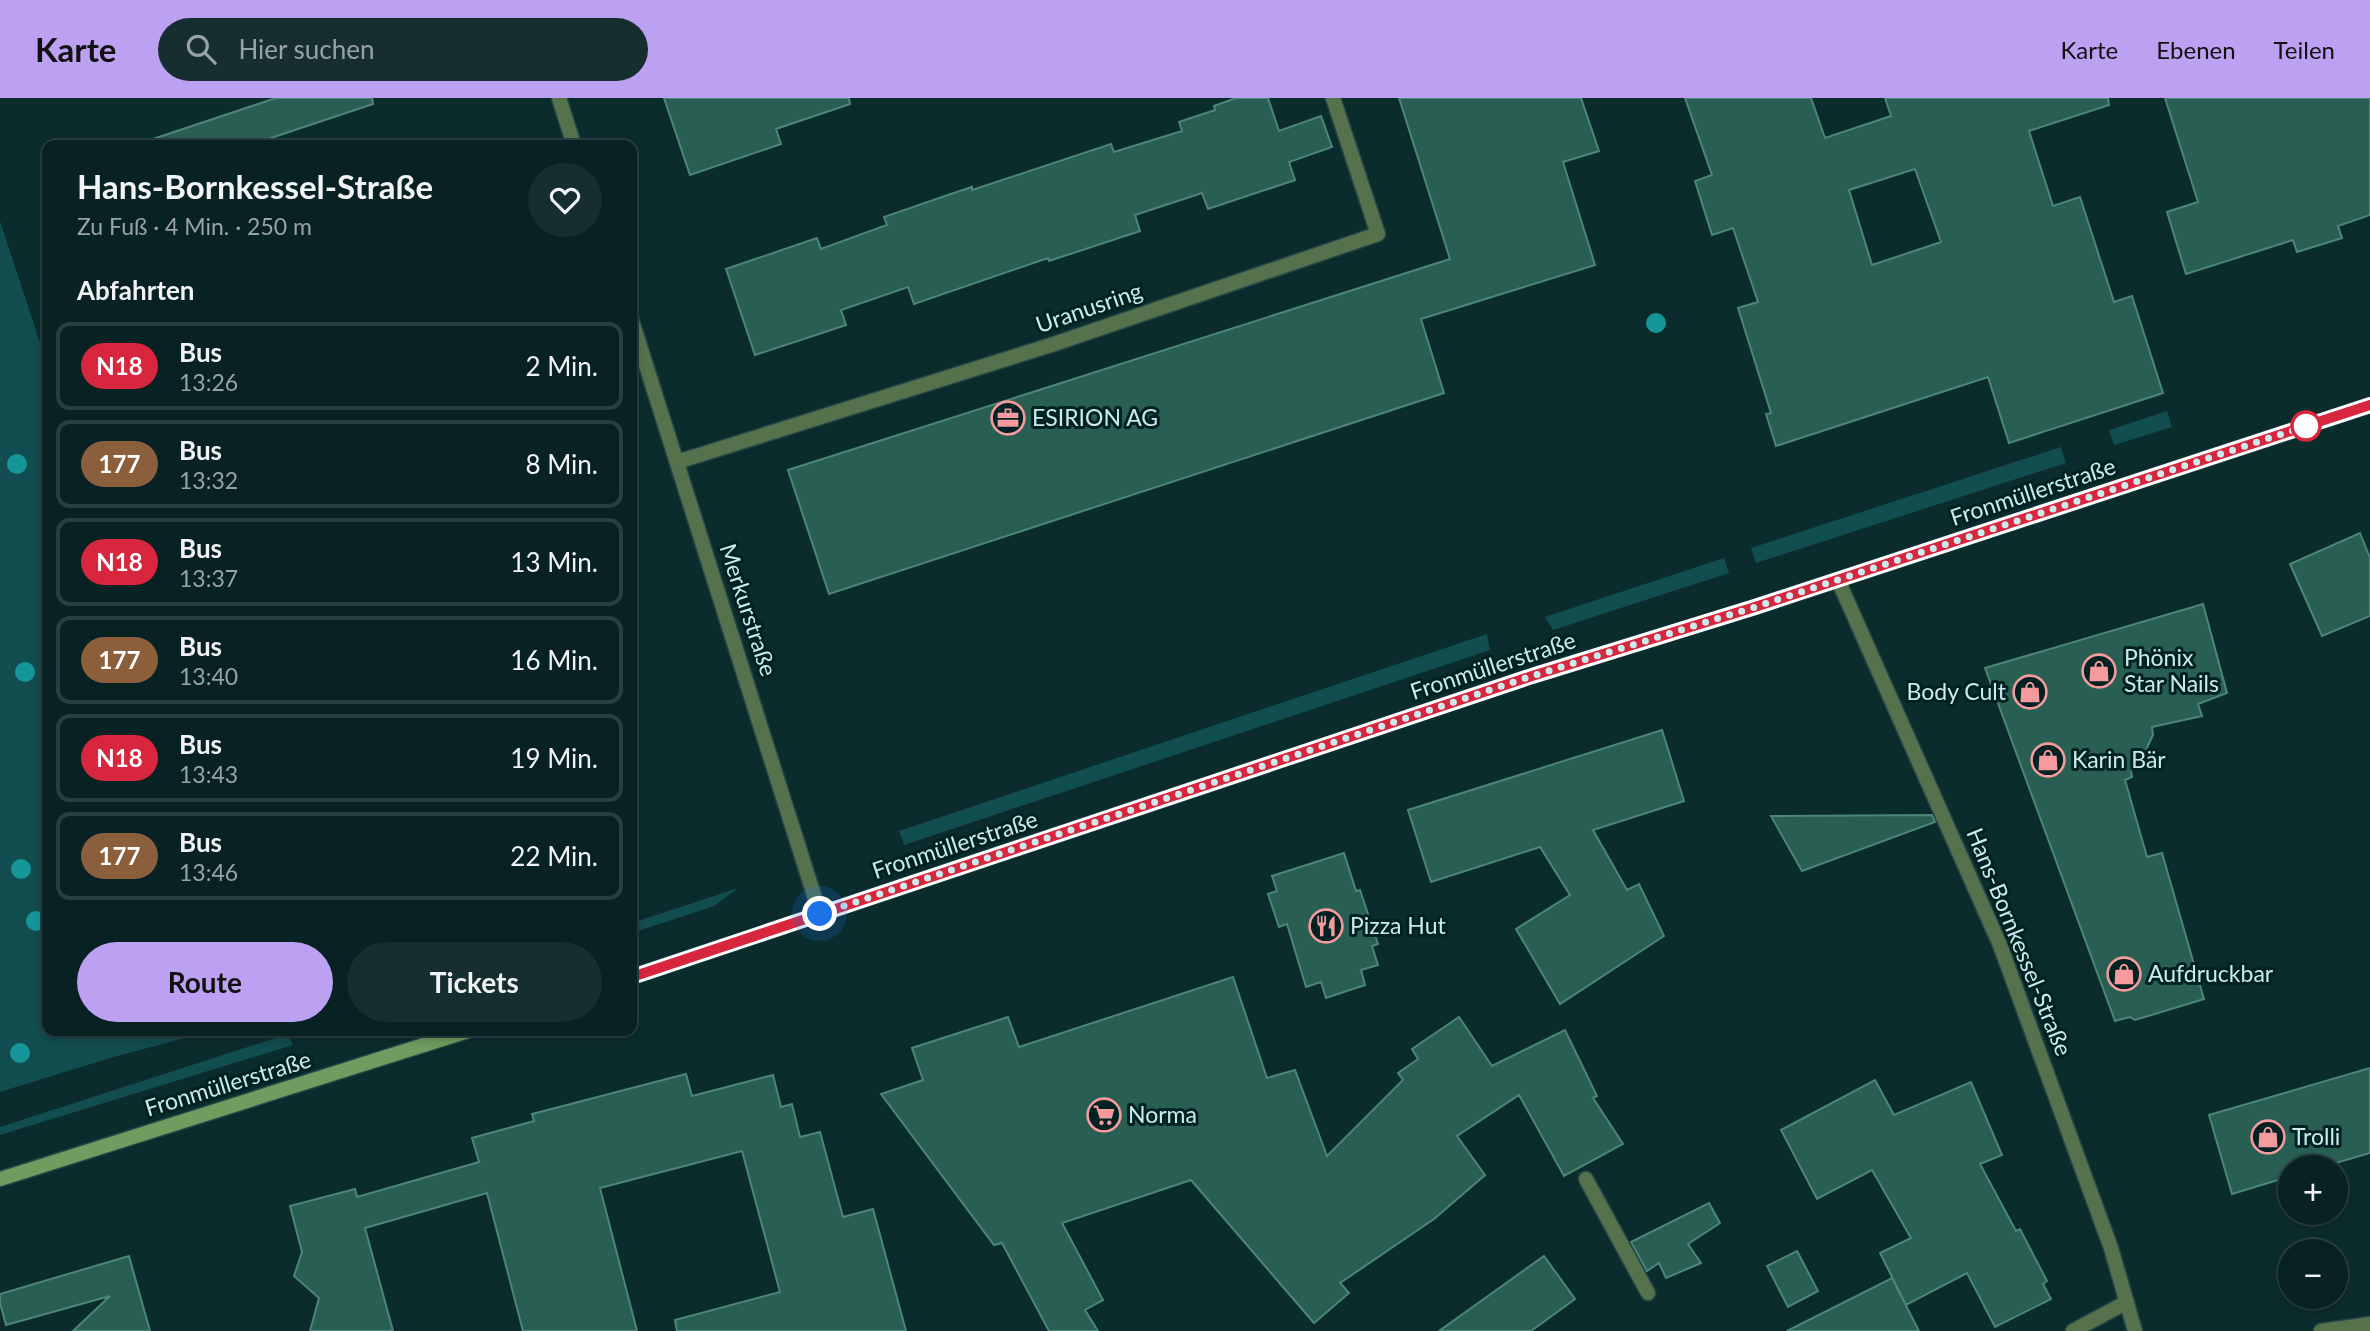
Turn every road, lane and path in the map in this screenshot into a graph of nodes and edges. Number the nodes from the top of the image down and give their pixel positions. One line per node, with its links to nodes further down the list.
1 (559, 98): 3 (street)
2 (1333, 98): 6 (street, Uranusring)
3 (573, 140)
4 (637, 337): 6 (street, Merkurstraße)
5 (2370, 405): 7 (main road, Fronmüllerstraße)
6 (677, 462): 8 (street, Merkurstraße)
7 (1838, 580): 8 (main road, Fronmüllerstraße); 14 (street, Hans-Bornkessel-Straße)
8 (820, 914): 9 (main road, Fronmüllerstraße)
9 (637, 974)
10 (452, 1036): 11 (main road, Fronmüllerstraße)
11 (0, 1179)
12 (1586, 1179): 13 (street)
13 (1648, 1293)
14 (2127, 1302): 16 (street); 17 (street, Hans-Bornkessel-Straße)
15 (2370, 1324): 18 (street)
16 (2073, 1331)
17 (2135, 1331)
18 (2321, 1331)

